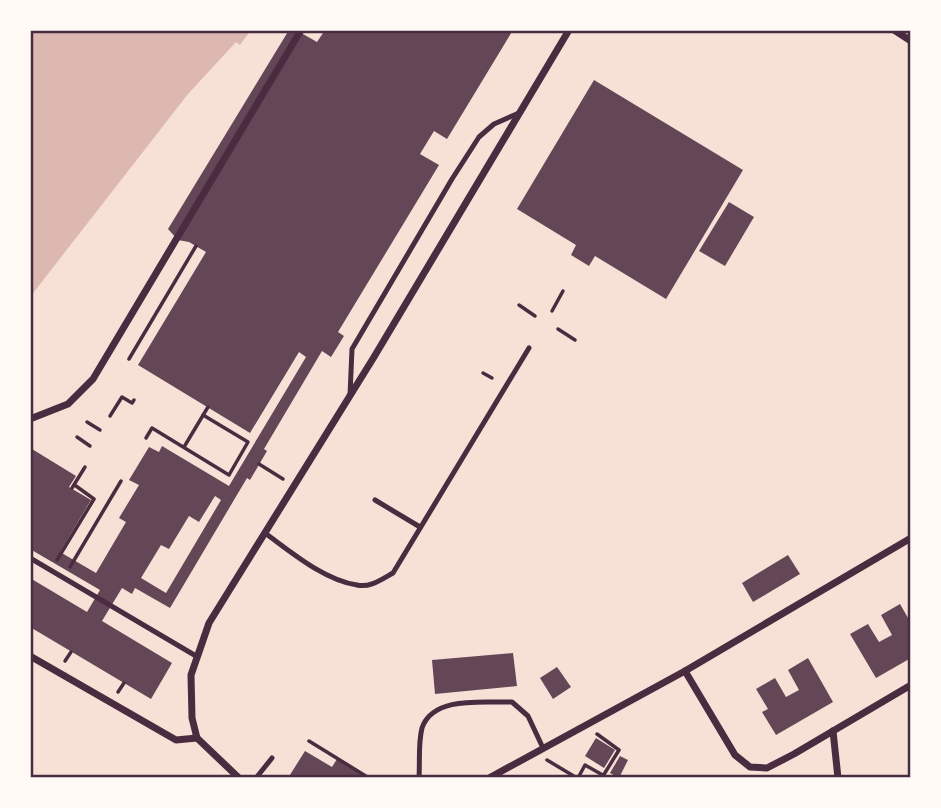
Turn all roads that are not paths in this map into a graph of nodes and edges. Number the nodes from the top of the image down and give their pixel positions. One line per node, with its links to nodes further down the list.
1 (301, 30): 8 (street)
2 (569, 30): 5 (street)
3 (894, 30): 4 (street)
4 (911, 41)
5 (519, 113): 7 (street); 7 (lane)
6 (529, 348): 10 (lane)
7 (350, 396): 11 (street)
8 (30, 419)
9 (375, 500): 10 (lane)
10 (420, 527): 11 (lane)
11 (265, 533): 15 (street)
12 (911, 538): 16 (street)
13 (30, 558): 15 (lane)
14 (30, 656): 19 (street)
15 (196, 656): 19 (street)
16 (685, 670): 18 (street); 20 (street)
17 (911, 685): 18 (street)
18 (833, 731): 26 (street)
19 (198, 738): 22 (street)
20 (543, 748): 24 (lane); 25 (street)
21 (272, 758): 23 (lane)
22 (239, 778)
23 (256, 778)
24 (419, 778)
25 (489, 778)
26 (838, 778)

